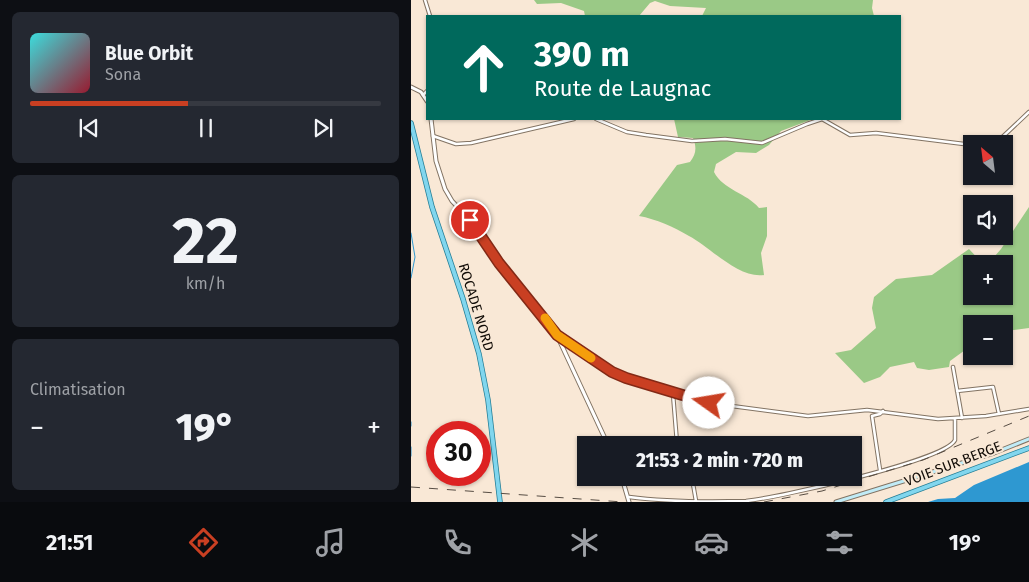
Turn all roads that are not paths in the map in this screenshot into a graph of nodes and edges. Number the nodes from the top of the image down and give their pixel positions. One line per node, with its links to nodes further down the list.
1 (425, 0): 2 (street)
2 (430, 15)
3 (411, 87): 5 (street)
4 (426, 92): 5 (street)
5 (423, 95): 6 (street)
6 (426, 100)
7 (1029, 112): 14 (street)
8 (431, 120): 15 (street)
9 (570, 120): 15 (street)
10 (598, 120): 12 (street)
11 (822, 120): 16 (street)
12 (822, 120)
13 (411, 123): 35 (main road, ROCADE NORD)
14 (1005, 135)
15 (433, 136): 17 (street)
16 (963, 144)
17 (557, 335): 20 (street); 26 (street)
18 (953, 366): 19 (street)
19 (957, 391): 23 (street); 25 (street)
20 (673, 394): 22 (street); 27 (street)
21 (1029, 409): 23 (street)
22 (883, 411): 24 (street); 30 (street)
23 (999, 414): 25 (street)
24 (955, 418): 25 (street); 30 (street)
25 (962, 418)
26 (603, 436)
27 (676, 436)
28 (1029, 439): 37 (main road)
29 (1029, 448): 38 (main road, VOIE SUR BERGE)
30 (879, 470): 34 (street)
31 (626, 486): 33 (street)
32 (693, 486): 34 (street)
33 (629, 497): 34 (street); 36 (street)
34 (696, 501)
35 (500, 502)
36 (629, 502)
37 (836, 502)
38 (886, 502)

